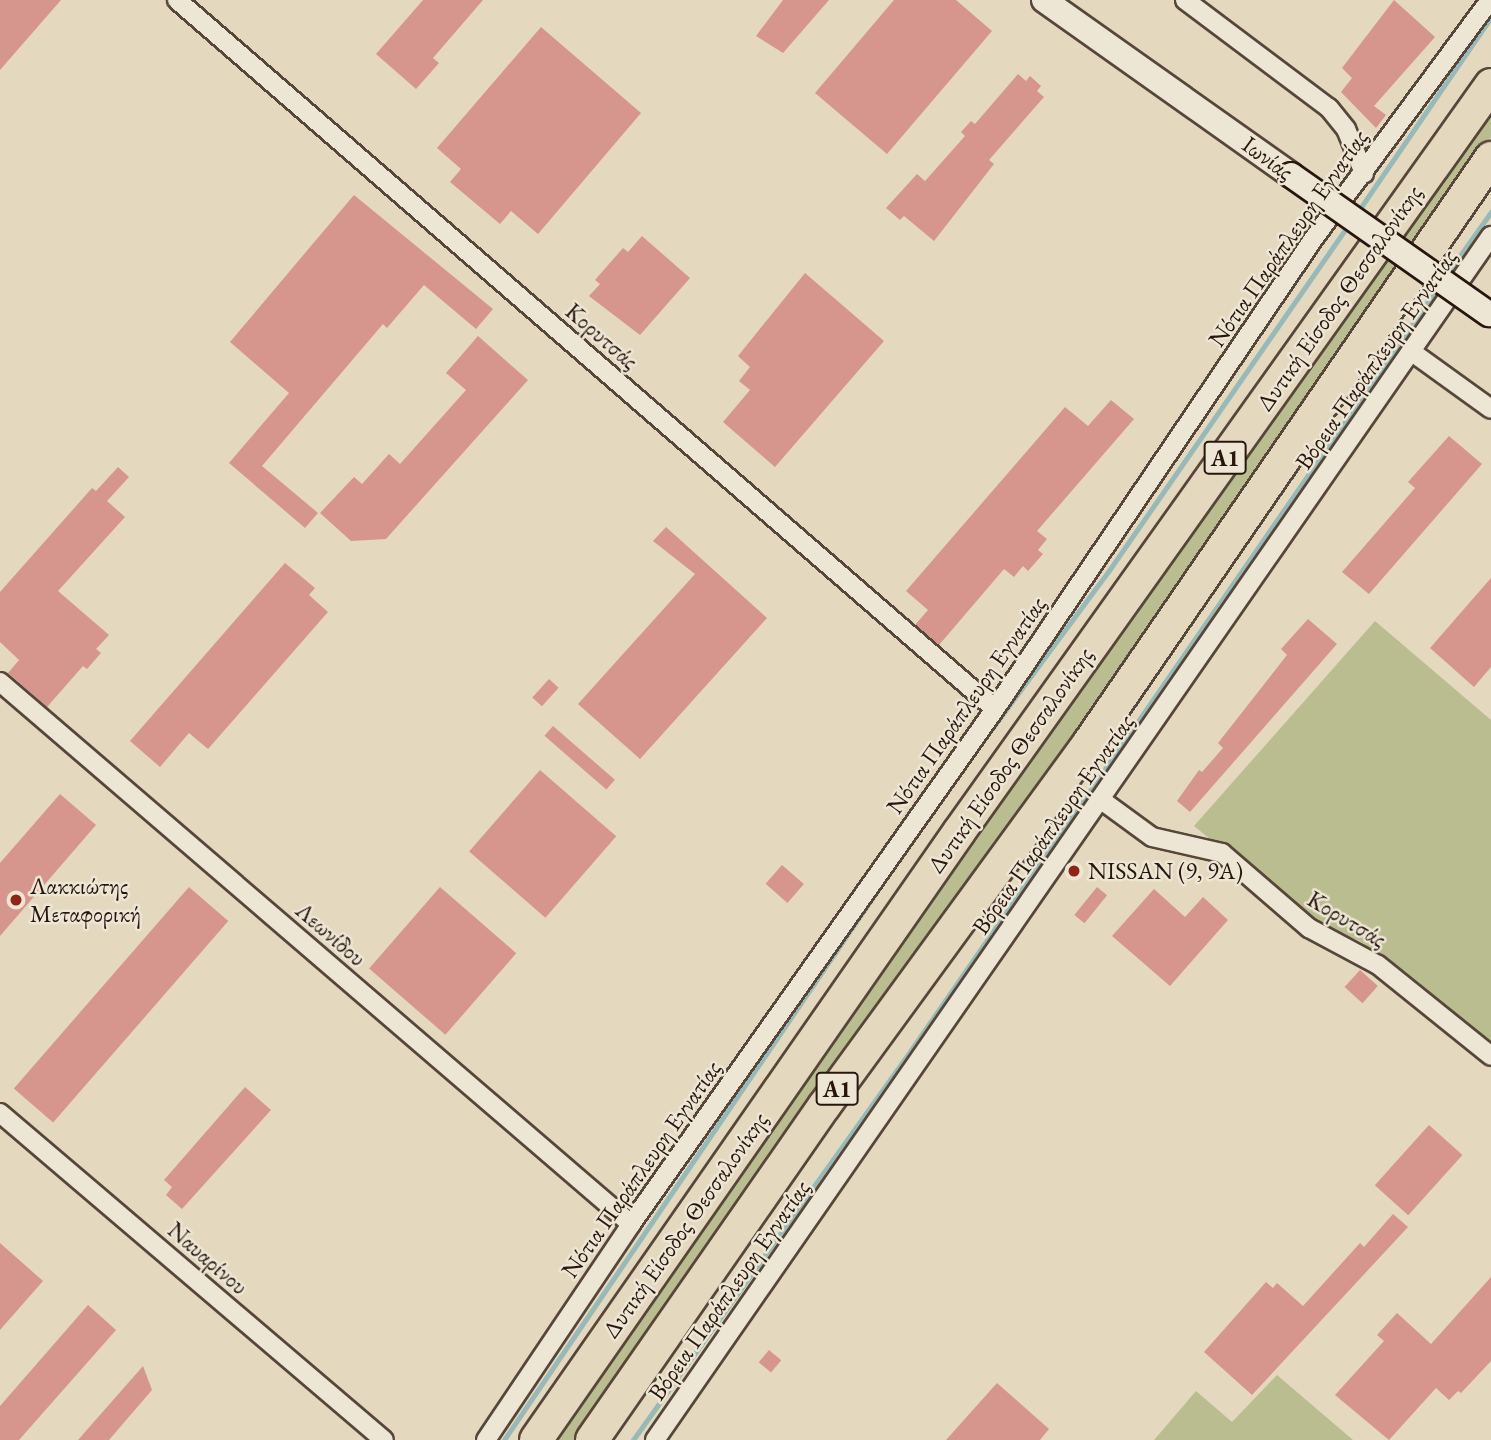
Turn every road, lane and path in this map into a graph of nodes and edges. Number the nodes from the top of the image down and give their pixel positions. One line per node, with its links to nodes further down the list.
1 (177, 0): 13 (street, Κορυτσάς)
2 (1044, 0): 9 (street, Ιωνίας, bridge)
3 (1185, 0): 7 (street)
4 (1490, 0): 7 (street, Νότια Παράπλευρη Εγνατίας)
5 (1491, 85): 20 (highway, Δυτική Είσοδος Θεσσαλονίκης / Α1)
6 (1491, 158): 21 (highway, Δυτική Είσοδος Θεσσαλονίκης / Α1)
7 (1364, 173): 13 (street, Νότια Παράπλευρη Εγνατίας)
8 (1491, 236): 10 (street, Βόρεια Παράπλευρη Εγνατίας)
9 (1490, 315)
10 (1412, 352): 11 (street); 14 (street, Βόρεια Παράπλευρη Εγνατίας)
11 (1491, 409)
12 (0, 682): 17 (street, Λεωνίδου)
13 (995, 709): 17 (street, Νότια Παράπλευρη Εγνατίας)
14 (1100, 799): 15 (street, Κορυτσάς); 22 (street, Βόρεια Παράπλευρη Εγνατίας)
15 (1491, 1056)
16 (0, 1112): 18 (street, Ναυαρίνου)
17 (631, 1224): 19 (street, Νότια Παράπλευρη Εγνατίας)
18 (384, 1440)
19 (486, 1440)
20 (536, 1440)
21 (592, 1440)
22 (655, 1440)

